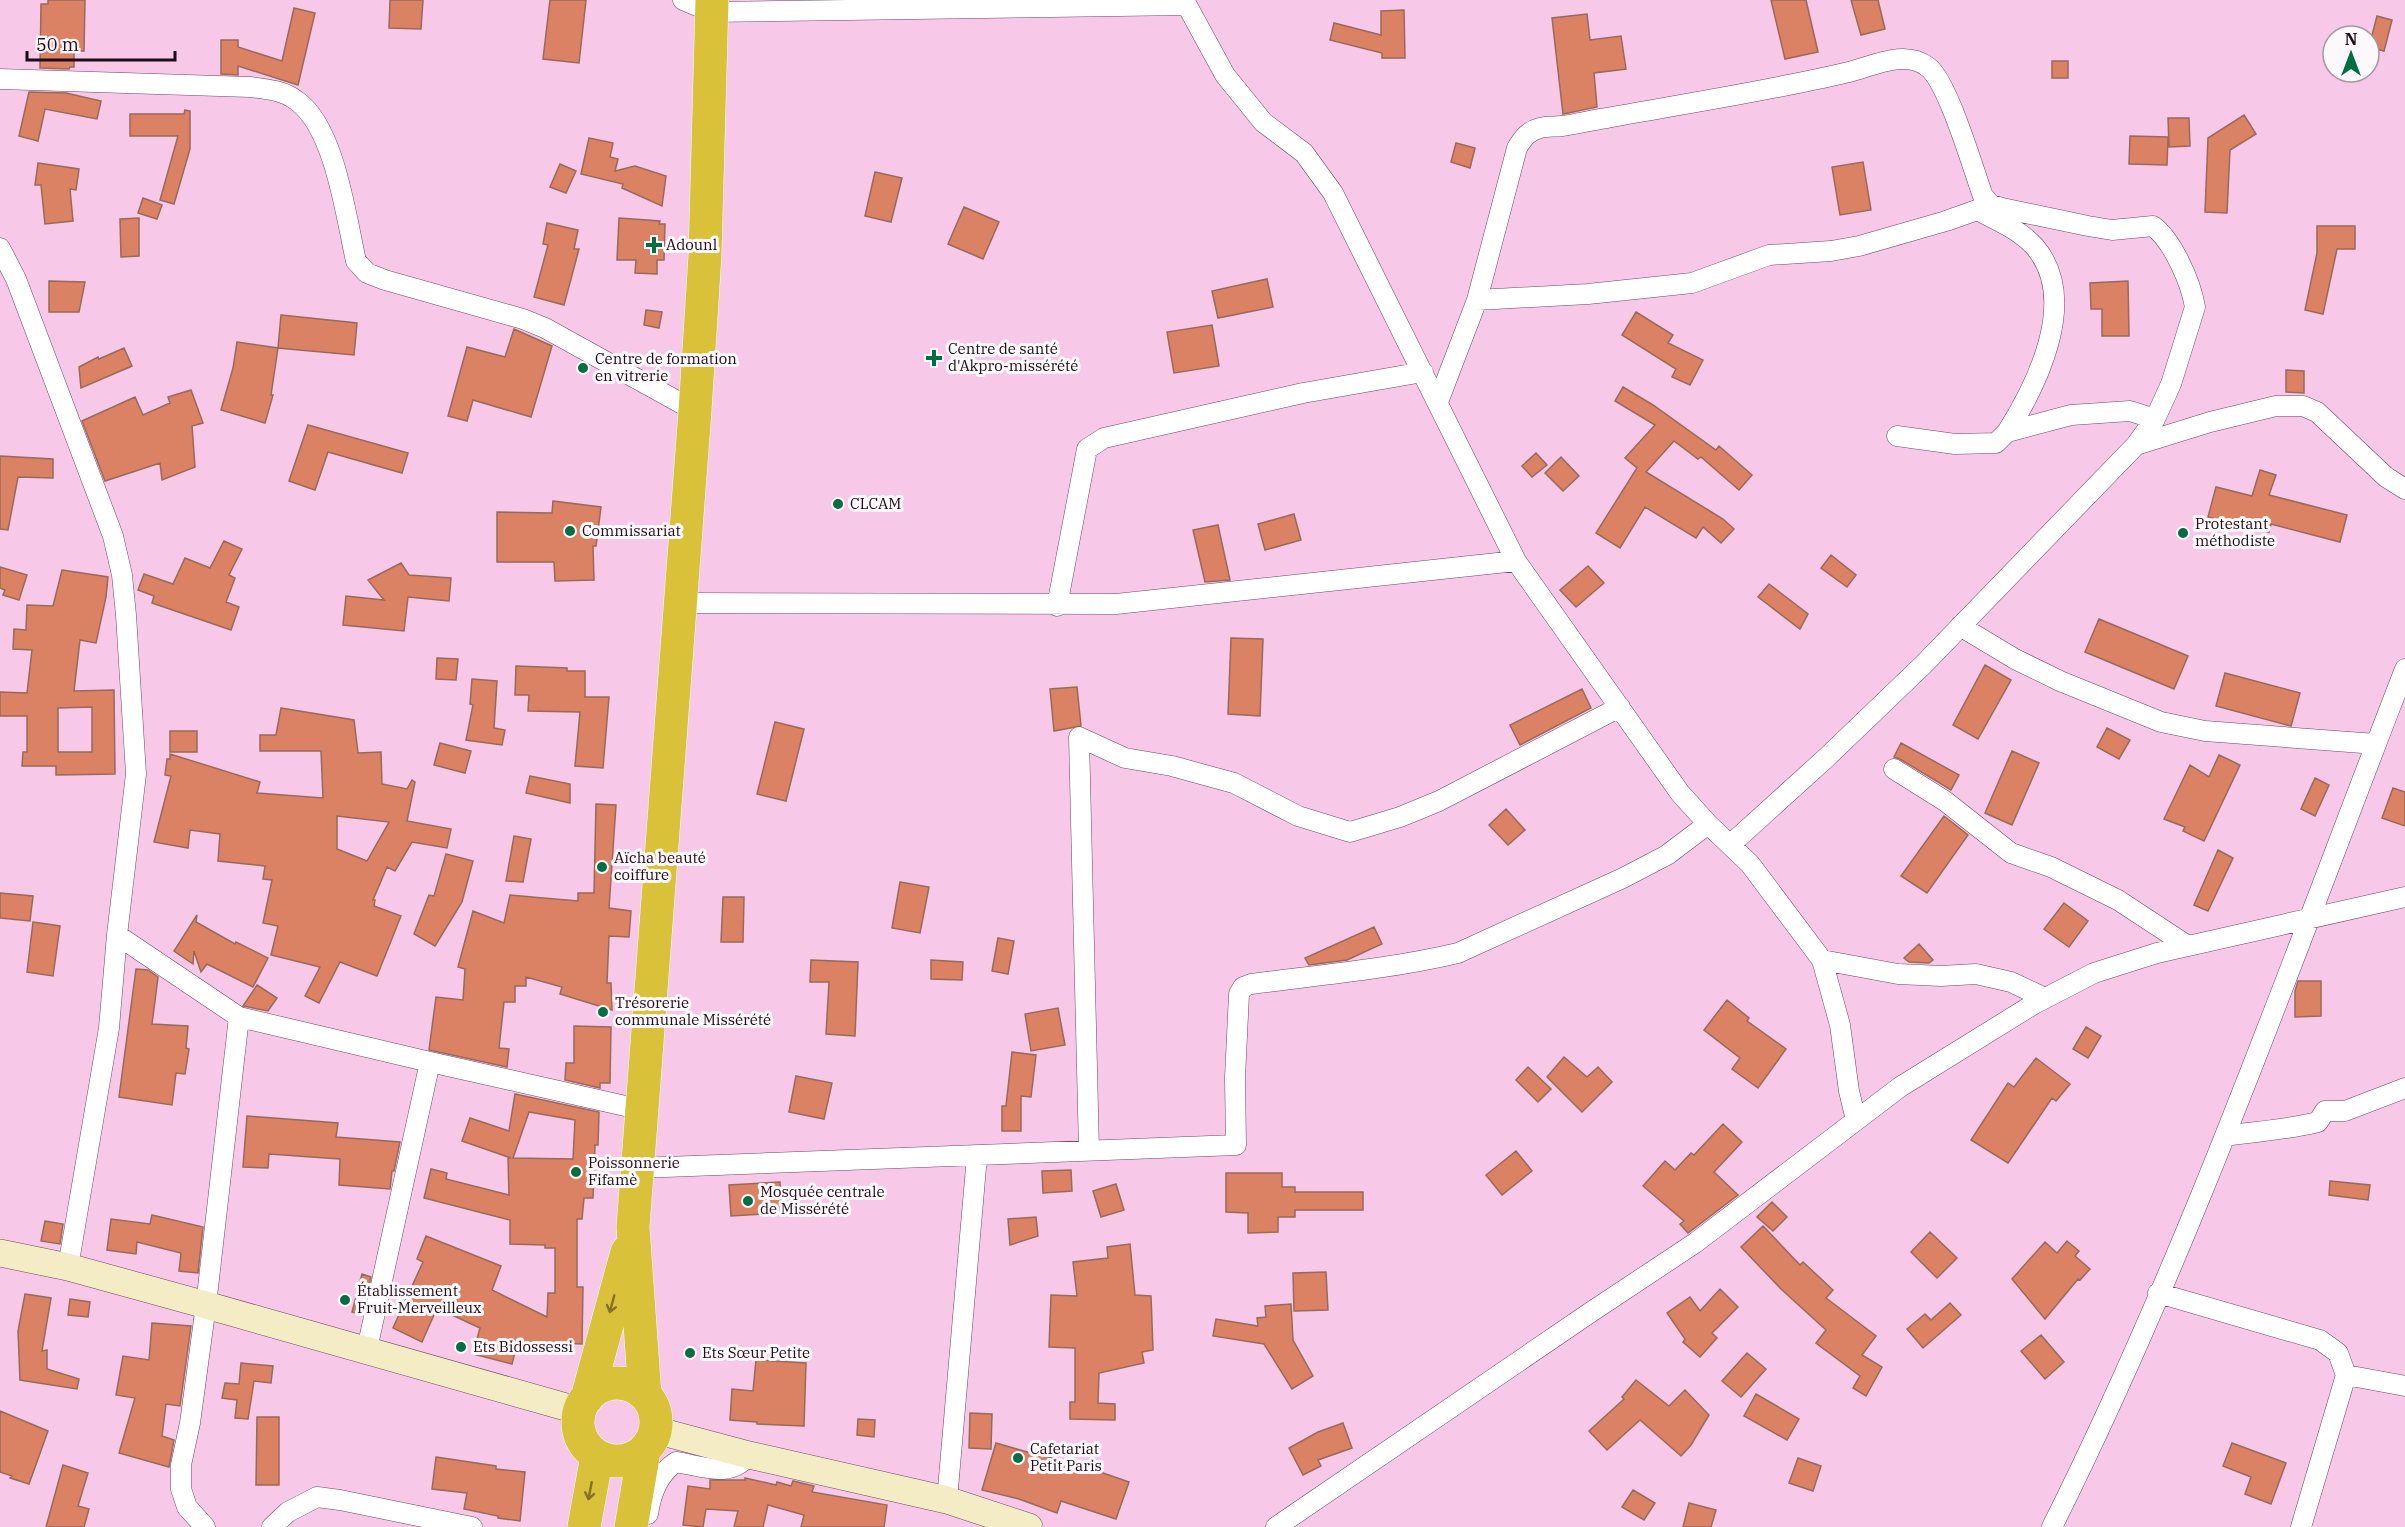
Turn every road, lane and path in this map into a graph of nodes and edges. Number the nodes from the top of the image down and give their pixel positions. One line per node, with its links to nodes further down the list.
1 (1185, 3): 2 (street); 7 (street)
2 (702, 4): 9 (highway)
3 (0, 79): 9 (street)
4 (1984, 207): 6 (street); 6 (street); 10 (street); 11 (street)
5 (0, 248): 27 (street)
6 (1477, 300): 8 (street)
7 (1423, 372): 8 (street); 17 (street)
8 (1438, 402): 15 (street)
9 (695, 411): 16 (highway)
10 (2155, 419): 11 (street); 13 (street)
11 (2007, 432): 12 (street)
12 (1897, 436)
13 (2136, 444): 14 (street); 18 (street)
14 (2405, 489)
15 (1516, 561): 17 (street); 20 (street)
16 (681, 603): 17 (street); 34 (highway)
17 (1057, 606)
18 (1960, 626): 21 (street); 24 (street)
19 (2405, 669): 21 (street)
20 (1620, 707): 23 (street); 37 (street)
21 (2376, 744): 26 (street)
22 (1894, 770): 28 (street)
23 (1708, 824): 24 (street); 37 (street)
24 (1730, 845): 29 (street)
25 (2405, 897): 26 (street)
26 (2308, 920): 28 (street); 36 (street)
27 (117, 935): 31 (street); 42 (street)
28 (2188, 946): 30 (street)
29 (1822, 960): 30 (street); 35 (street)
30 (2045, 998): 35 (street)
31 (239, 1017): 32 (street); 44 (street)
32 (430, 1062): 34 (street); 45 (street)
33 (2405, 1088): 36 (street)
34 (643, 1110): 39 (highway)
35 (1856, 1120): 61 (street)
36 (2225, 1136): 43 (street)
37 (1089, 1151): 38 (street)
38 (977, 1155): 39 (street); 53 (street)
39 (639, 1168): 40 (highway)
40 (633, 1227): 48 (highway); 49 (highway, one-way to 49)
41 (0, 1253): 42 (main road)
42 (68, 1267): 44 (main road)
43 (2158, 1293): 46 (street); 62 (street)
44 (206, 1305): 45 (main road); 54 (street)
45 (367, 1349): 49 (main road)
46 (2346, 1375): 47 (street); 63 (street)
47 (2405, 1386)
48 (645, 1395): 49 (highway); 50 (highway)
49 (583, 1404): 52 (highway)
50 (649, 1441): 51 (main road); 52 (highway); 58 (highway)
51 (749, 1455): 53 (main road); 59 (street)
52 (597, 1456): 57 (highway, one-way to 57)
53 (947, 1500): 60 (main road)
54 (205, 1527)
55 (272, 1527): 56 (street)
56 (472, 1527)
57 (584, 1527)
58 (631, 1527)
59 (646, 1527)
60 (1029, 1527)
61 (1276, 1527)
62 (2052, 1527)
63 (2301, 1527)

